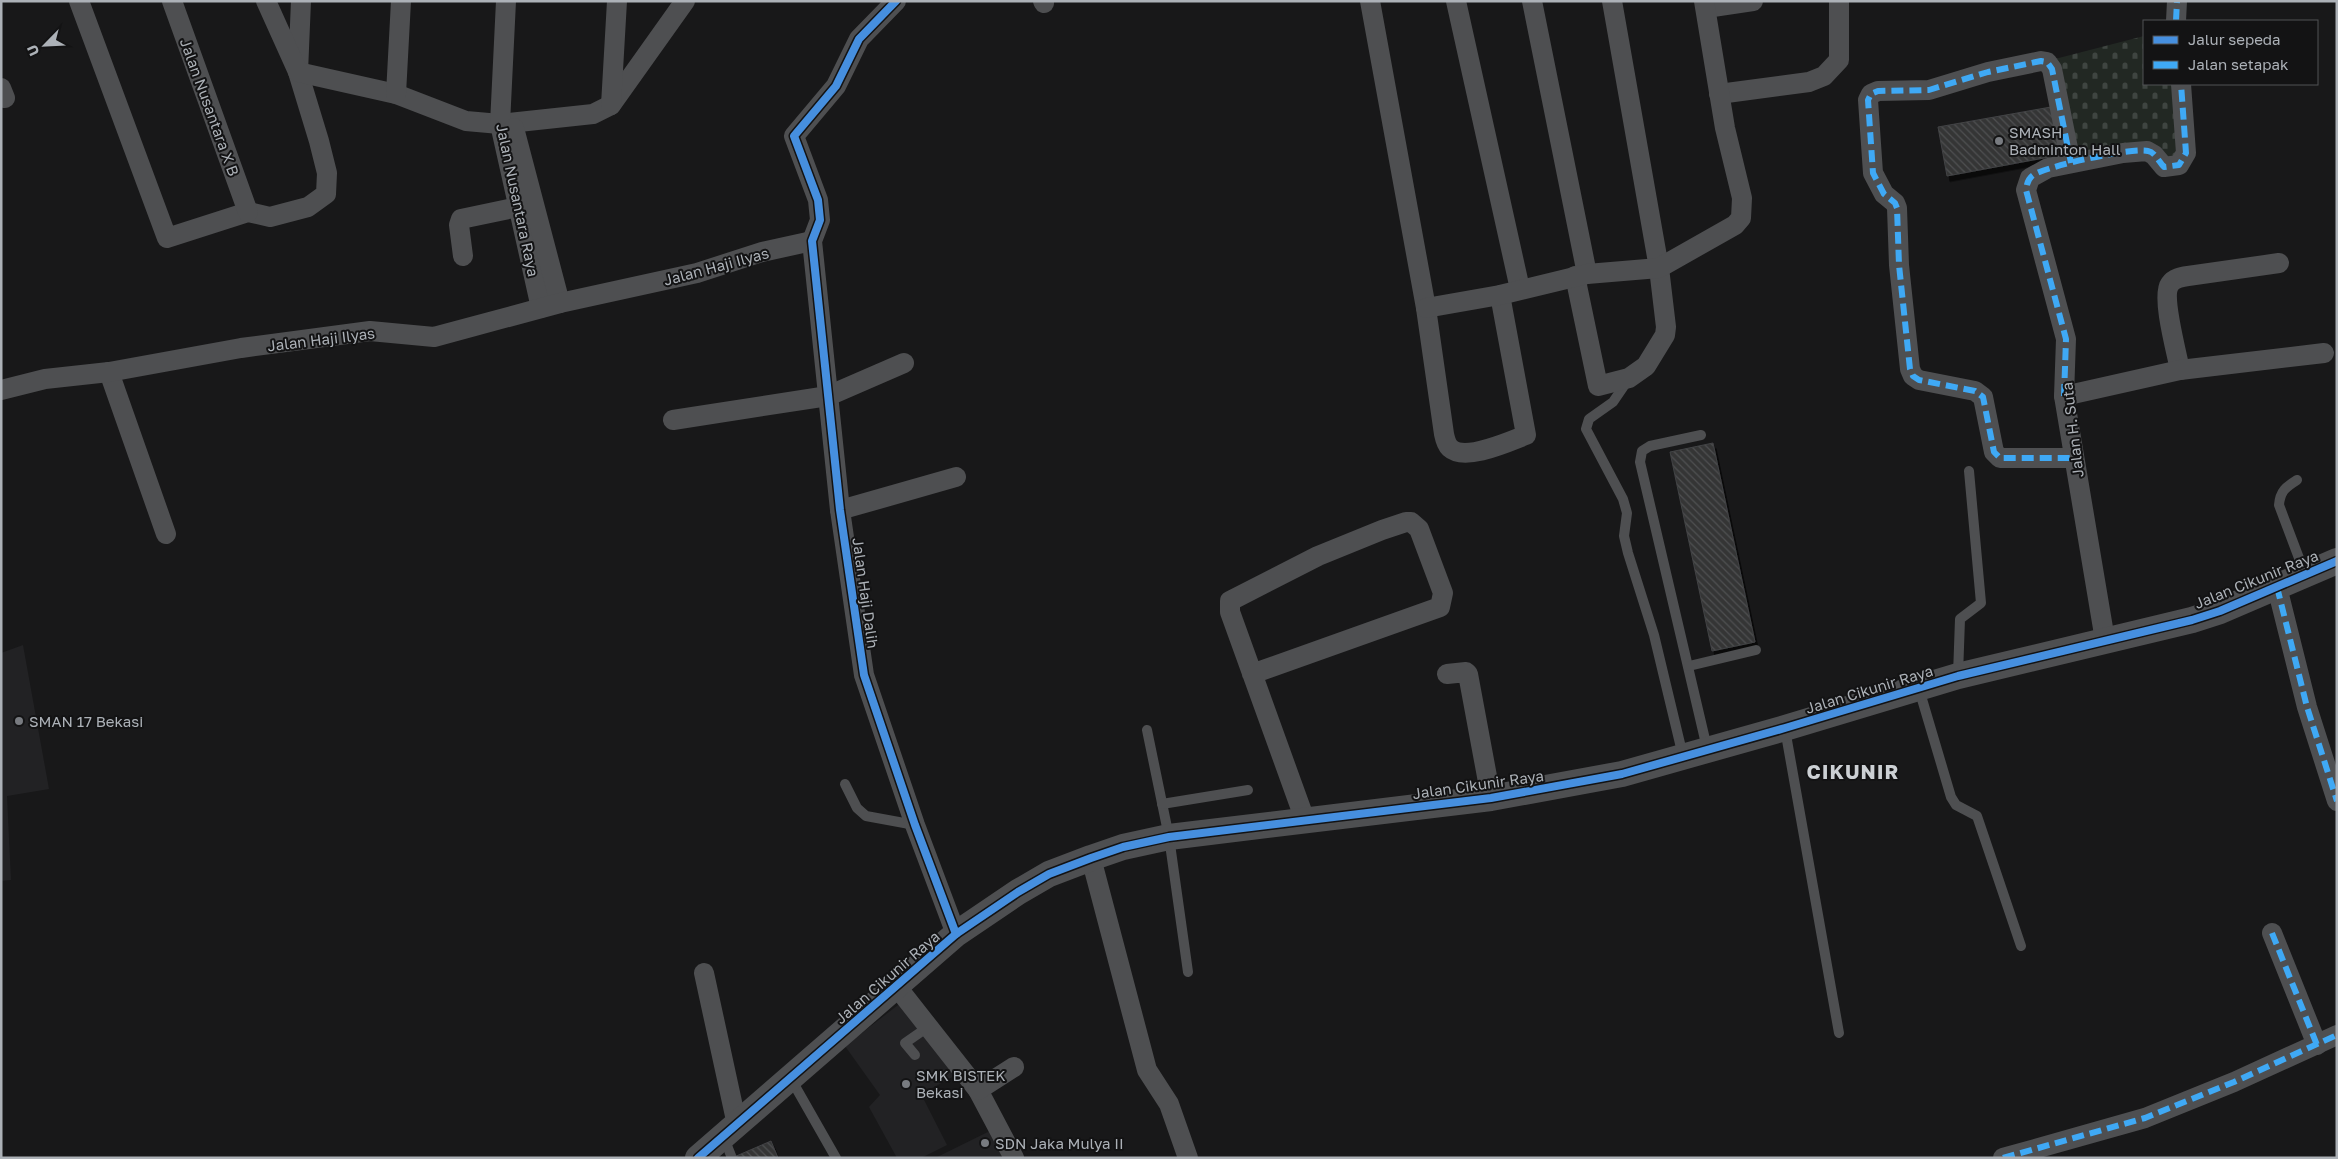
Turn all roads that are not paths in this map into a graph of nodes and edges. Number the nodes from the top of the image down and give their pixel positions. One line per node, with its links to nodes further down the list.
1 (79, 1): 28 (street)
2 (172, 1): 28 (street, Jalan Nusantara X B)
3 (266, 1): 20 (street)
4 (301, 1): 20 (street)
5 (401, 1): 22 (street)
6 (506, 1): 25 (street, Jalan Nusantara Raya)
7 (518, 1): 25 (street, Jalan Nusantara Raya)
8 (617, 1): 24 (street)
9 (684, 1): 24 (street)
10 (896, 1): 29 (street)
11 (1370, 1): 38 (street)
12 (1456, 1): 34 (street)
13 (1532, 1): 33 (street)
14 (1612, 1): 32 (street)
15 (1753, 1): 18 (street)
16 (1839, 1): 23 (street)
17 (2177, 1): 19 (street)
18 (1705, 4): 23 (street)
19 (2176, 20)
20 (298, 72): 22 (street); 28 (street)
21 (2181, 85): 26 (street, Jalan H. Suta)
22 (396, 94): 25 (street)
23 (1720, 94): 32 (street)
24 (611, 105): 25 (street)
25 (506, 124): 27 (street, Jalan Nusantara Raya); 36 (street, Jalan Nusantara Raya)
26 (2070, 163): 46 (street, Jalan H. Suta); 49 (street)
27 (518, 207): 30 (street); 37 (street, Jalan Nusantara Raya)
28 (248, 212)
29 (812, 241): 36 (street, Jalan Haji Ilyas); 45 (street, Jalan Haji Dalih)
30 (463, 256)
31 (2279, 263): 41 (street)
32 (1659, 268): 33 (street); 43 (street)
33 (1581, 275): 34 (street); 43 (street)
34 (1520, 289): 35 (street)
35 (1500, 295): 38 (street); 38 (street)
36 (560, 303): 37 (street, Jalan Haji Ilyas)
37 (541, 308): 42 (street, Jalan Haji Ilyas)
38 (1426, 308)
39 (2324, 353): 41 (street)
40 (904, 363): 45 (street)
41 (2180, 370): 46 (street)
42 (109, 372): 44 (street, Jalan Haji Ilyas); 54 (street)
43 (1630, 378): 67 (lane)
44 (1, 390)
45 (828, 396): 47 (street); 53 (street, Jalan Haji Dalih)
46 (2064, 396): 49 (street, Jalan H. Suta)
47 (673, 420)
48 (1700, 435): 60 (lane)
49 (2073, 458): 58 (street, Jalan H. Suta)
50 (1969, 471): 63 (lane)
51 (956, 477): 53 (street)
52 (2297, 480): 56 (lane)
53 (840, 510): 74 (street, Jalan Haji Dalih)
54 (166, 534)
55 (2337, 561): 56 (street, Jalan Cikunir Raya)
56 (2305, 575): 57 (street, Jalan Cikunir Raya)
57 (2277, 588): 58 (street, Jalan Cikunir Raya); 71 (street)
58 (2105, 640): 63 (street, Jalan Cikunir Raya)
59 (1756, 650): 60 (lane)
60 (1689, 666): 67 (lane)
61 (1252, 674): 61 (street); 73 (street)
62 (1447, 674): 70 (street)
63 (1958, 676): 64 (street, Jalan Cikunir Raya)
64 (1919, 689): 65 (street, Jalan Cikunir Raya); 79 (lane)
65 (1785, 728): 67 (street, Jalan Cikunir Raya); 84 (lane)
66 (1147, 730): 72 (lane)
67 (1695, 753): 70 (street, Jalan Cikunir Raya)
68 (845, 784): 74 (lane)
69 (1248, 790): 72 (lane)
70 (1491, 798): 73 (street, Jalan Cikunir Raya)
71 (2337, 801)
72 (1162, 804): 75 (lane)
73 (1304, 820): 75 (street, Jalan Cikunir Raya)
74 (916, 826): 77 (street, Jalan Haji Dalih)
75 (1169, 838): 76 (street, Jalan Cikunir Raya); 80 (lane)
76 (1091, 858): 77 (street, Jalan Cikunir Raya); 95 (street)
77 (956, 934): 82 (street, Jalan Cikunir Raya)
78 (2272, 934): 86 (street)
79 (2020, 946)
80 (1188, 972)
81 (704, 973): 91 (street)
82 (897, 987): 83 (street); 89 (street, Jalan Cikunir Raya)
83 (928, 1026): 87 (lane); 90 (street)
84 (1839, 1033)
85 (2337, 1036): 86 (street)
86 (2317, 1045): 96 (street)
87 (915, 1055)
88 (1014, 1067): 90 (street)
89 (790, 1078): 91 (street, Jalan Cikunir Raya); 93 (lane)
90 (978, 1090): 94 (street)
91 (731, 1140): 92 (street, Jalan Cikunir Raya)
92 (698, 1158)
93 (836, 1158)
94 (1014, 1158)
95 (1188, 1158)
96 (2003, 1158)

